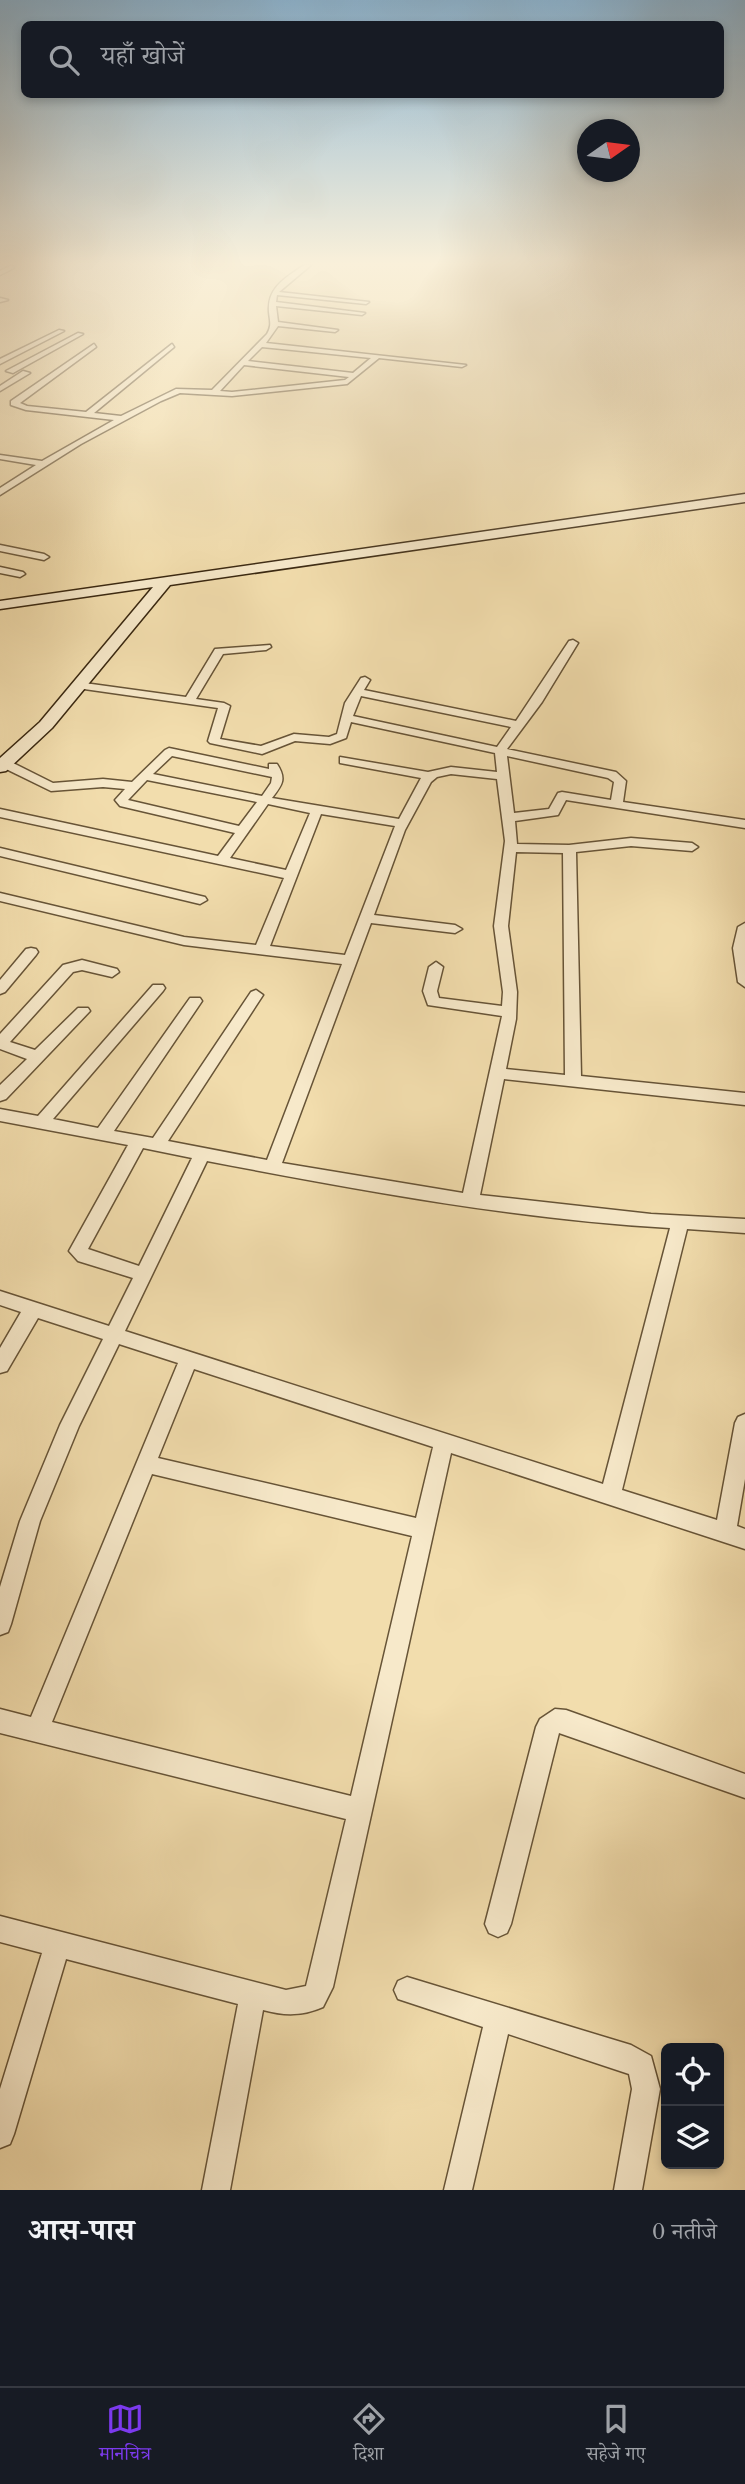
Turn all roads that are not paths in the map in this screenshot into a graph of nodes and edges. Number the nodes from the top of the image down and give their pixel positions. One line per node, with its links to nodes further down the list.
1 (64, 367): 11 (street)
2 (146, 367): 14 (street)
3 (238, 367): 13 (street)
4 (283, 367): 10 (street)
5 (366, 367): 10 (street)
6 (419, 367): 7 (street)
7 (449, 367)
8 (3, 371): 9 (street)
9 (26, 373): 11 (street); 12 (street)
10 (358, 375): 13 (street)
11 (52, 376): 14 (street)
12 (0, 389)
13 (211, 392): 15 (street)
14 (87, 415): 15 (street)
15 (121, 418): 17 (street)
16 (0, 457): 17 (street)
17 (44, 464): 19 (street)
18 (0, 475): 19 (street)
19 (21, 479): 20 (street)
20 (0, 492)
21 (745, 498): 26 (street)
22 (0, 548): 23 (street)
23 (44, 557)
24 (0, 570): 25 (street)
25 (20, 574)
26 (166, 581): 27 (street); 31 (street)
27 (0, 605)
28 (573, 643): 35 (street)
29 (266, 647): 33 (street)
30 (365, 680): 32 (street)
31 (77, 685): 33 (street); 41 (street)
32 (357, 692): 34 (street); 35 (street)
33 (190, 700): 36 (street)
34 (348, 718): 37 (street); 38 (street)
35 (519, 725): 38 (street)
36 (223, 744): 37 (street); 39 (street)
37 (262, 750): 42 (street)
38 (500, 750): 44 (street); 46 (street)
39 (210, 760): 42 (street); 45 (street)
40 (344, 760): 43 (street)
41 (1, 765): 45 (street)
42 (278, 775): 47 (street)
43 (429, 776): 44 (street); 52 (street)
44 (502, 776): 51 (street)
45 (139, 781): 47 (street); 54 (street)
46 (566, 781): 48 (street); 48 (street); 51 (street)
47 (265, 800): 49 (street); 54 (street)
48 (617, 803): 53 (street)
49 (317, 810): 52 (street); 60 (street)
50 (0, 813): 59 (street)
51 (508, 818): 56 (street)
52 (403, 823): 63 (street)
53 (745, 824)
54 (243, 831): 59 (street)
55 (692, 846): 57 (street)
56 (510, 848): 57 (street); 78 (street)
57 (569, 849): 82 (street)
58 (0, 852): 62 (street)
59 (221, 861): 60 (street)
60 (290, 875): 66 (street)
61 (0, 897): 66 (street)
62 (200, 900)
63 (366, 918): 65 (street); 68 (street)
64 (745, 927): 72 (street)
65 (455, 929)
66 (261, 951): 68 (street)
67 (31, 952): 71 (street)
68 (350, 960): 90 (street)
69 (436, 967): 78 (street)
70 (112, 972): 79 (street)
71 (6, 974): 74 (street)
72 (745, 982)
73 (158, 988): 86 (street)
74 (0, 989)
75 (256, 995): 88 (street)
76 (195, 1001): 87 (street)
77 (83, 1011): 80 (street)
78 (509, 1012): 81 (street)
79 (0, 1044): 80 (street)
80 (38, 1056): 83 (street)
81 (497, 1073): 82 (street); 91 (street)
82 (573, 1081): 84 (street)
83 (0, 1095)
84 (745, 1100)
85 (0, 1115): 86 (street)
86 (41, 1122): 87 (street)
87 (102, 1135): 88 (street)
88 (147, 1145): 89 (street); 94 (street)
89 (202, 1155): 90 (street); 94 (street)
90 (272, 1168): 91 (street)
91 (470, 1200): 92 (street)
92 (680, 1223): 93 (street); 103 (street)
93 (745, 1226)
94 (145, 1275): 97 (street)
95 (0, 1298): 96 (street)
96 (33, 1309): 97 (street); 99 (street)
97 (116, 1337): 98 (street); 107 (street)
98 (188, 1361): 101 (street); 102 (street)
99 (0, 1365)
100 (745, 1423): 105 (street)
101 (444, 1442): 103 (street); 104 (street)
102 (146, 1464): 104 (street); 109 (street)
103 (610, 1496): 105 (street)
104 (422, 1529): 111 (street)
105 (725, 1533): 106 (street)
106 (745, 1539)
107 (0, 1624)
108 (0, 1721): 109 (street)
109 (37, 1730): 111 (street)
110 (745, 1786): 112 (street)
111 (359, 1810): 116 (street)
112 (498, 1924)
113 (0, 1929): 114 (street)
114 (58, 1944): 116 (street); 118 (street)
115 (407, 1990): 117 (street)
116 (253, 1994): 119 (street)
117 (498, 2018): 120 (street); 121 (street)
118 (0, 2134)
119 (216, 2190)
120 (458, 2190)
121 (628, 2190)

